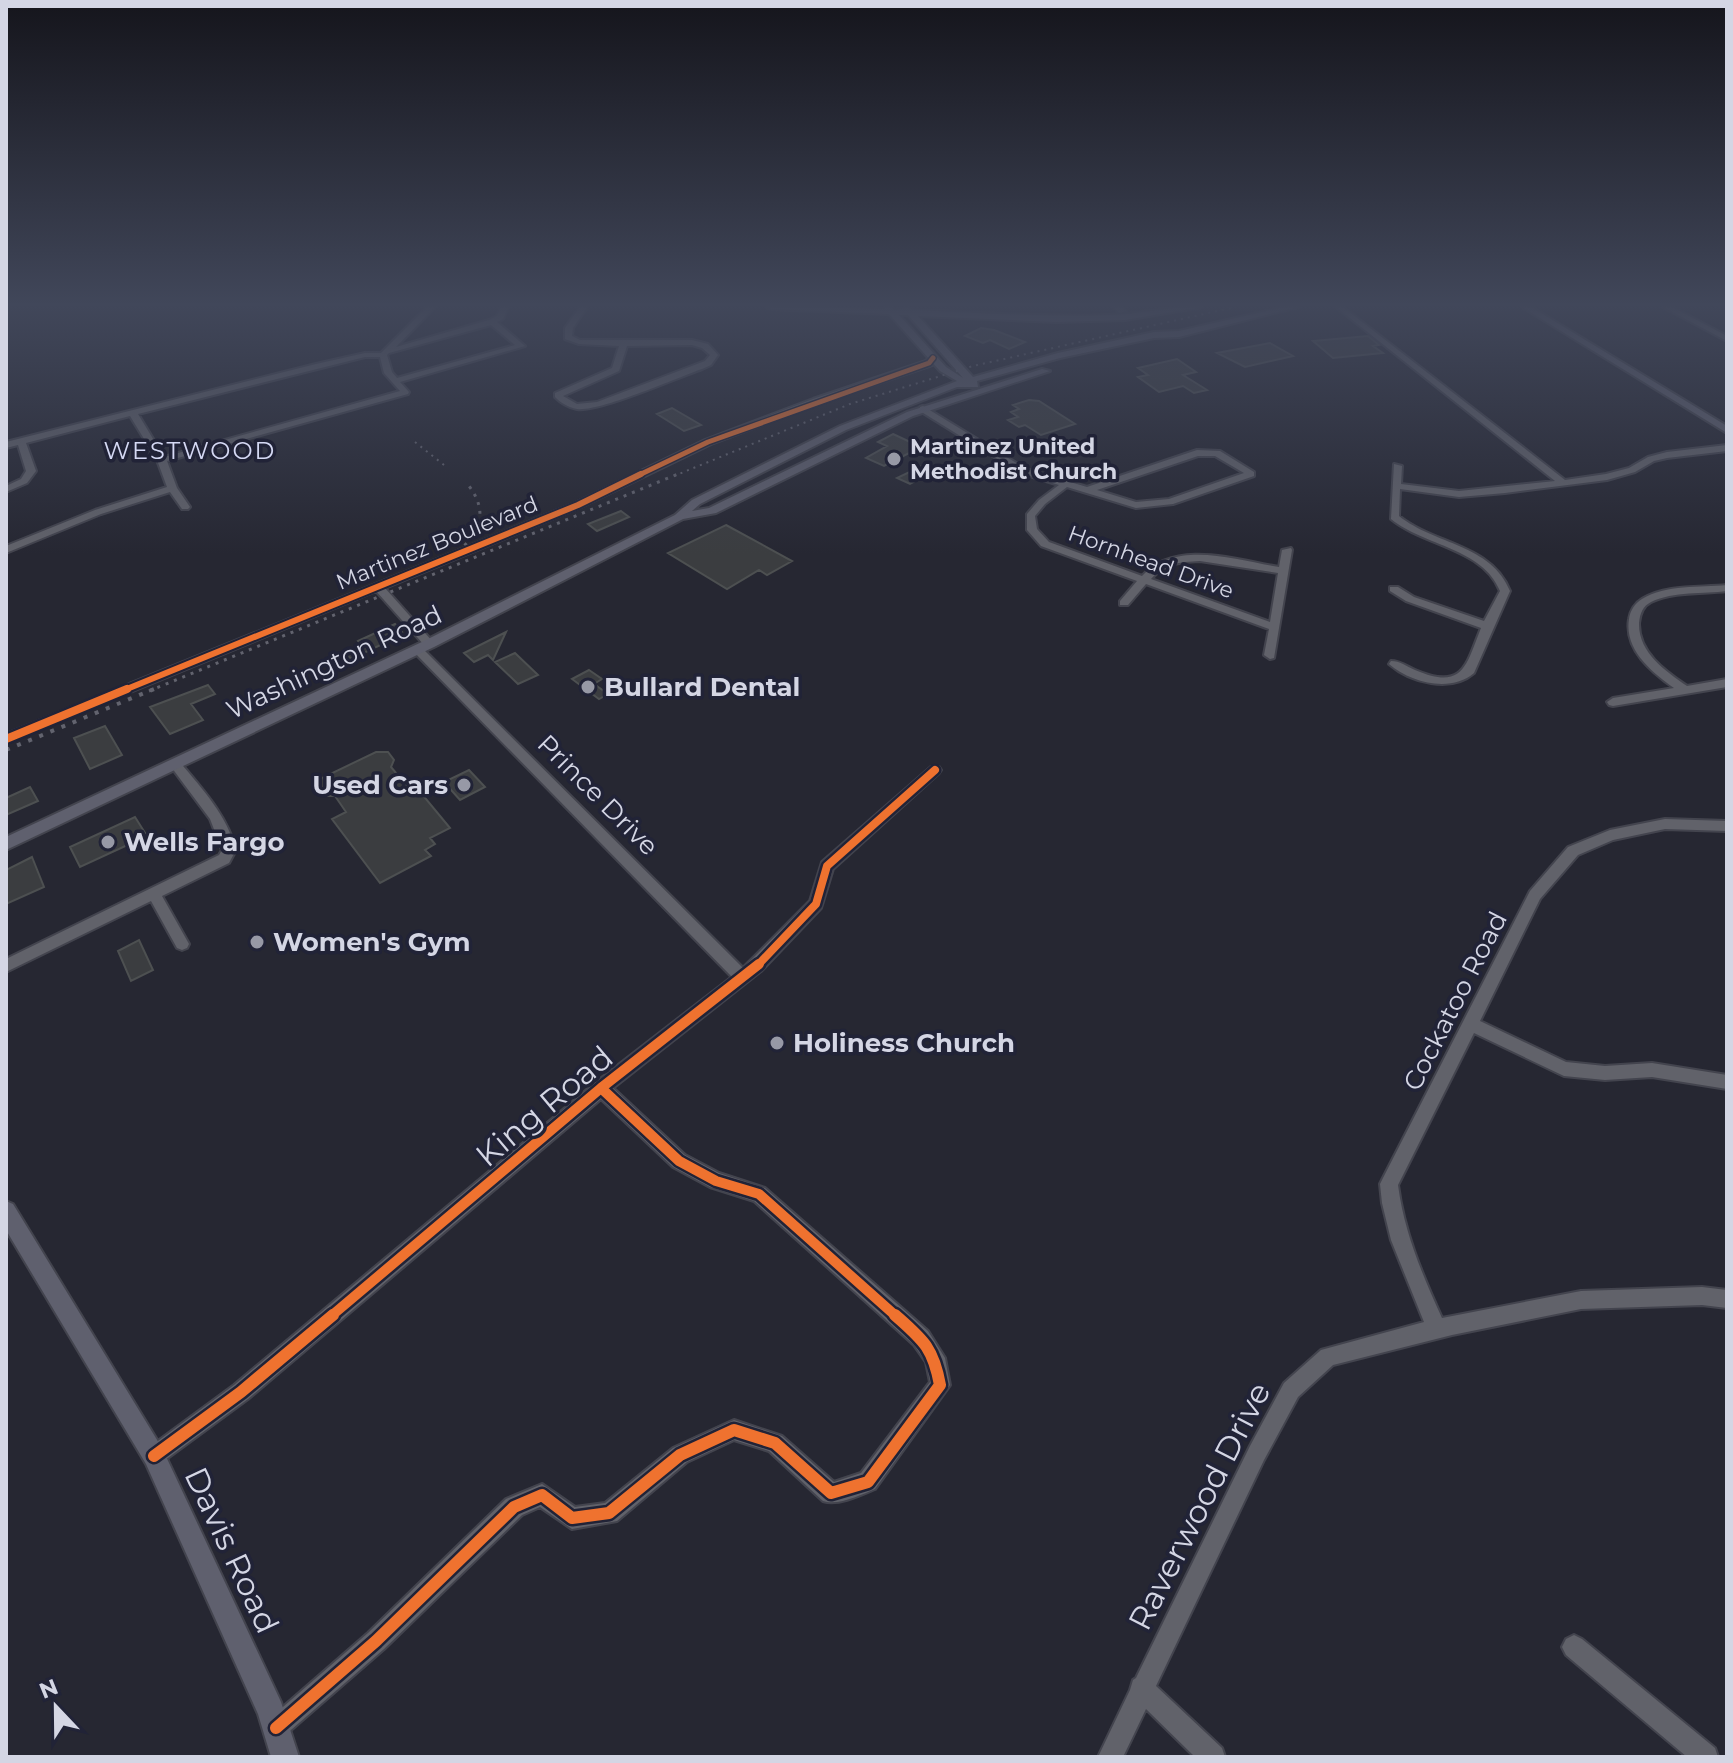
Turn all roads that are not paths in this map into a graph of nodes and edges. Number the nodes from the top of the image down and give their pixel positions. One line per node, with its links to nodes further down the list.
1 (223, 389): 12 (street)
2 (403, 389): 17 (street)
3 (571, 389): 4 (street)
4 (637, 389)
5 (853, 389): 31 (street, Martinez Boulevard)
6 (940, 389): 10 (main road, Washington Road)
7 (1444, 389): 19 (street)
8 (1660, 389): 13 (main road)
9 (979, 390): 11 (main road, Washington Road)
10 (934, 391): 26 (main road, Washington Road)
11 (927, 407): 20 (street); 26 (main road, Washington Road)
12 (132, 412): 14 (street); 17 (street)
13 (1727, 430)
14 (21, 441): 15 (street); 23 (street)
15 (6, 445)
16 (1727, 448): 19 (street)
17 (162, 460): 22 (street)
18 (1397, 466): 21 (street)
19 (1561, 481): 21 (street)
20 (1063, 486): 24 (street); 30 (street, Hornhead Drive)
21 (1397, 486): 35 (street)
22 (172, 488): 25 (street); 27 (street)
23 (6, 489)
24 (1085, 491): 24 (street)
25 (185, 507)
26 (679, 517): 37 (main road, Washington Road)
27 (6, 550)
28 (1287, 550): 29 (street)
29 (1281, 570): 30 (street); 36 (street)
30 (1144, 582): 34 (street); 36 (street, Hornhead Drive)
31 (378, 587): 37 (street, Prince Drive); 43 (street, Martinez Boulevard)
32 (1727, 588): 41 (street)
33 (1394, 589): 35 (street)
34 (1124, 603)
35 (1487, 626): 39 (street)
36 (1273, 627): 38 (street)
37 (423, 646): 44 (main road, Washington Road); 51 (street, Prince Drive)
38 (1270, 655)
39 (1395, 664)
40 (1727, 683): 41 (street)
41 (1685, 690): 42 (street)
42 (1613, 702)
43 (6, 739)
44 (175, 764): 47 (main road, Washington Road); 48 (street)
45 (935, 770): 51 (street, King Road)
46 (1727, 826): 52 (street, Cockatoo Road)
47 (6, 844)
48 (153, 893): 49 (street); 50 (street)
49 (182, 944)
50 (6, 966)
51 (743, 978): 54 (street, King Road)
52 (1471, 1024): 53 (street); 57 (street, Cockatoo Road)
53 (1727, 1082)
54 (601, 1088): 58 (street, King Road); 61 (street)
55 (6, 1211): 58 (main road, Davis Road)
56 (1725, 1303): 57 (street, Raverwood Drive)
57 (1437, 1329): 60 (street, Raverwood Drive)
58 (154, 1456): 61 (main road, Davis Road)
59 (1574, 1647): 65 (street)
60 (1141, 1688): 63 (street, Raverwood Drive); 64 (street)
61 (276, 1728): 62 (main road, Davis Road)
62 (285, 1757)
63 (1110, 1757)
64 (1213, 1757)
65 (1706, 1757)

